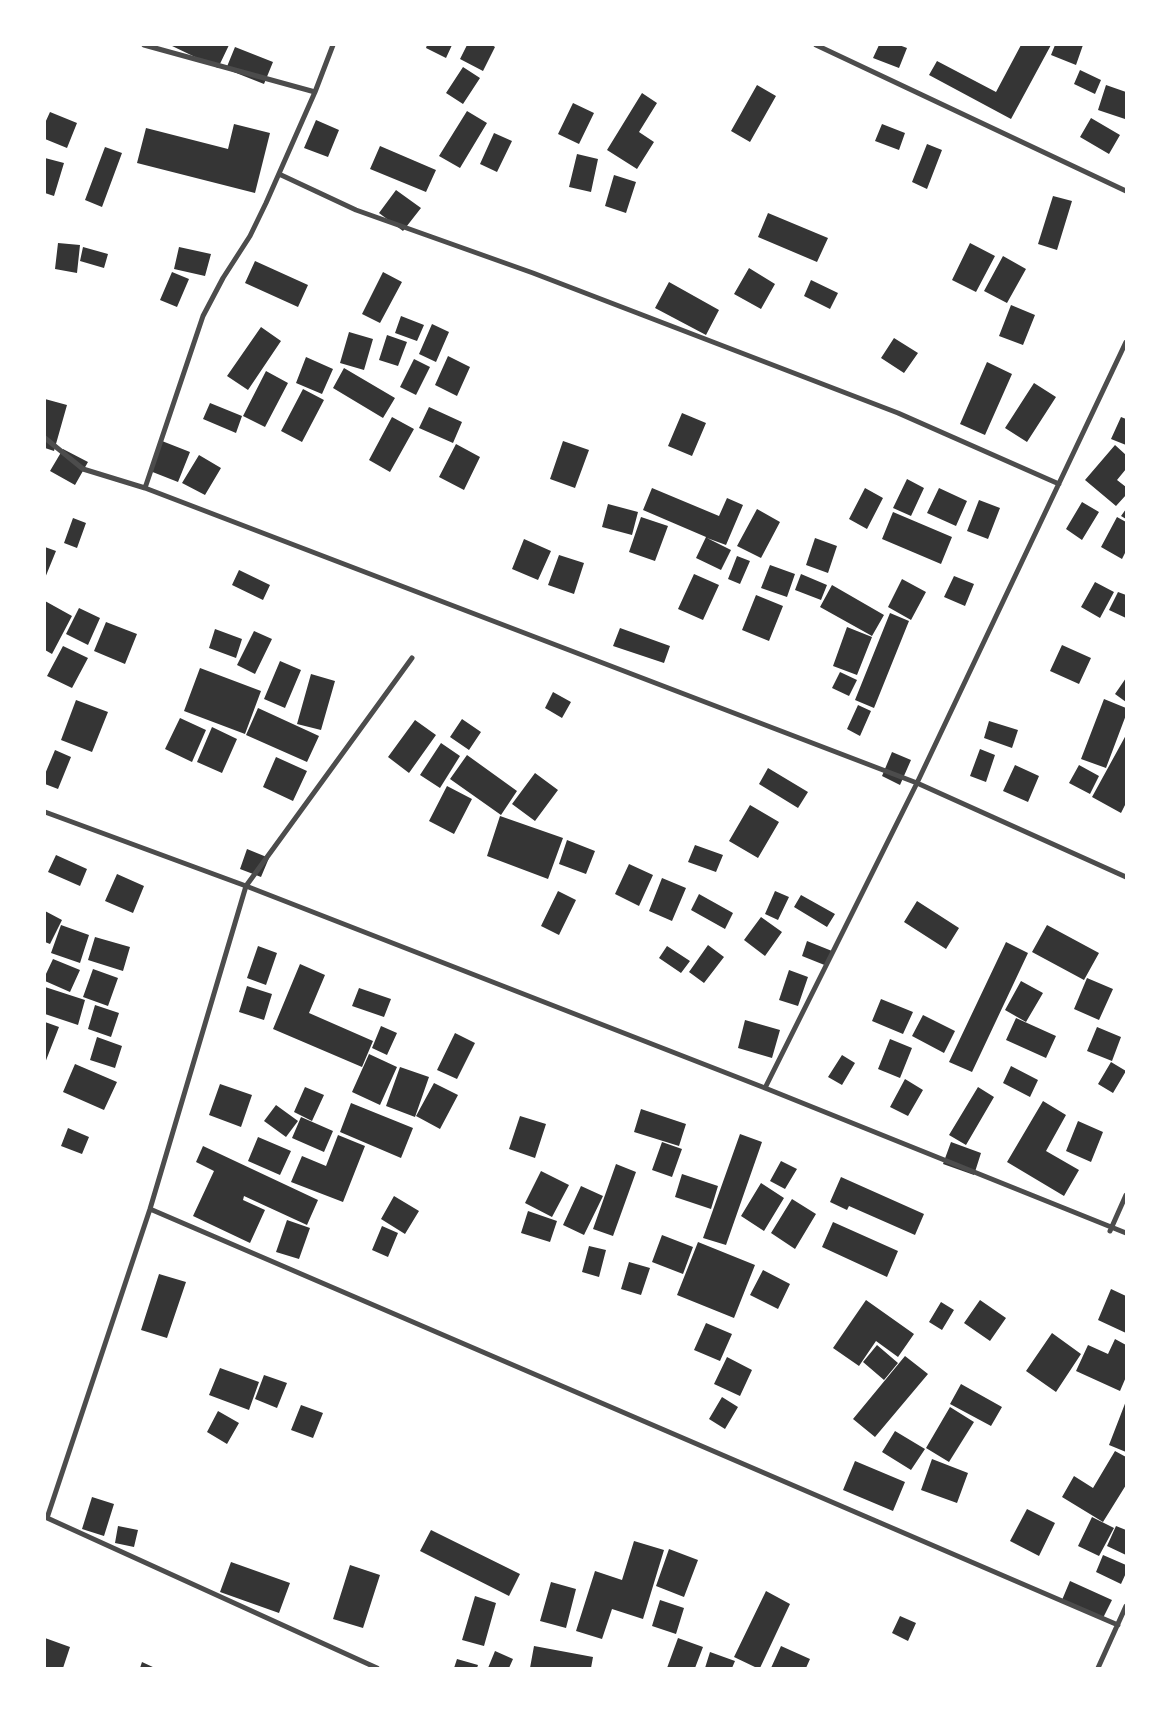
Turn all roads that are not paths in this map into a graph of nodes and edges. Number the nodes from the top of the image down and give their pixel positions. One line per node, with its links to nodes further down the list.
1 (144, 45): 4 (street)
2 (333, 45): 4 (street)
3 (816, 45): 6 (street)
4 (315, 92): 5 (street)
5 (279, 174): 9 (street); 10 (street)
6 (1126, 191)
7 (1126, 342): 9 (street)
8 (45, 438): 10 (street)
9 (1059, 484): 12 (street)
10 (145, 488): 12 (street)
11 (412, 658): 15 (street)
12 (917, 783): 14 (street); 16 (street)
13 (45, 812): 15 (street)
14 (1126, 877)
15 (246, 886): 16 (street); 18 (street)
16 (765, 1088): 19 (street)
17 (1126, 1195): 19 (street)
18 (150, 1210): 21 (street); 23 (street)
19 (1112, 1229): 20 (street)
20 (1126, 1233)
21 (46, 1518): 24 (street)
22 (1126, 1606): 23 (street)
23 (1118, 1625): 25 (street)
24 (377, 1668)
25 (1098, 1668)

